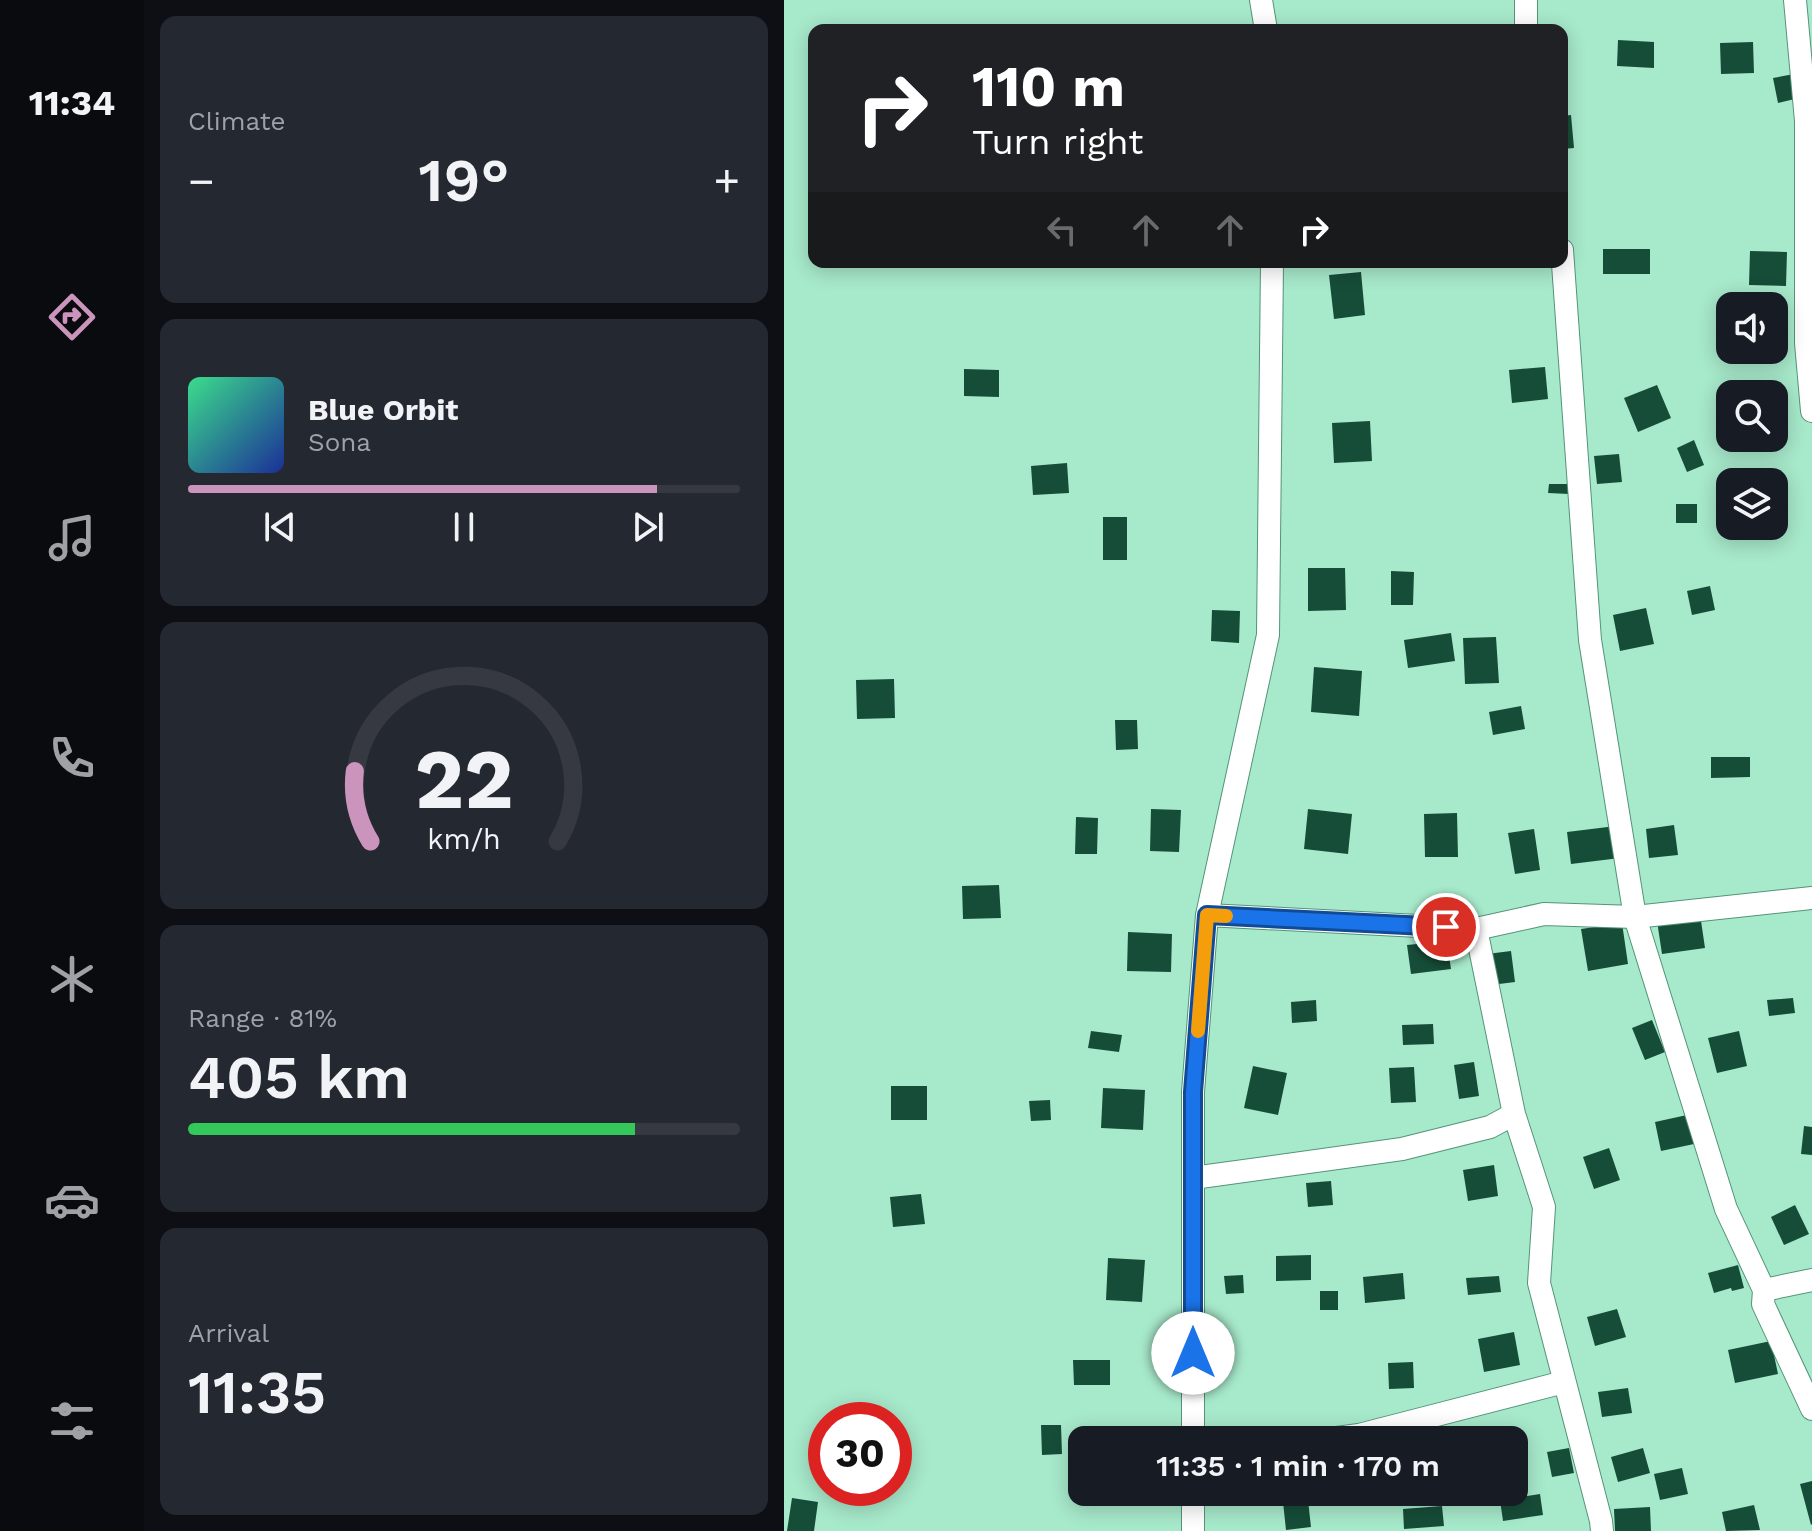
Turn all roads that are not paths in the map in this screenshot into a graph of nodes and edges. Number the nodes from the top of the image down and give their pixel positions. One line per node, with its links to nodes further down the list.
1 (1261, 0): 4 (street)
2 (1526, 0): 5 (street)
3 (1795, 0): 8 (street)
4 (1265, 24)
5 (1526, 24)
6 (1272, 268): 11 (street)
7 (1563, 268): 12 (street)
8 (1809, 343): 9 (street)
9 (1812, 411)
10 (1812, 898): 12 (street)
11 (1207, 915): 13 (street); 15 (street)
12 (1635, 917): 13 (street); 17 (street)
13 (1476, 929): 14 (street)
14 (1514, 1114): 15 (street); 18 (street)
15 (1193, 1178): 20 (street)
16 (1812, 1280): 17 (street)
17 (1764, 1290): 19 (street)
18 (1564, 1382): 21 (street); 24 (street)
19 (1812, 1409)
20 (1193, 1426)
21 (1394, 1426)
22 (1193, 1506): 23 (street)
23 (1193, 1531)
24 (1602, 1531)

